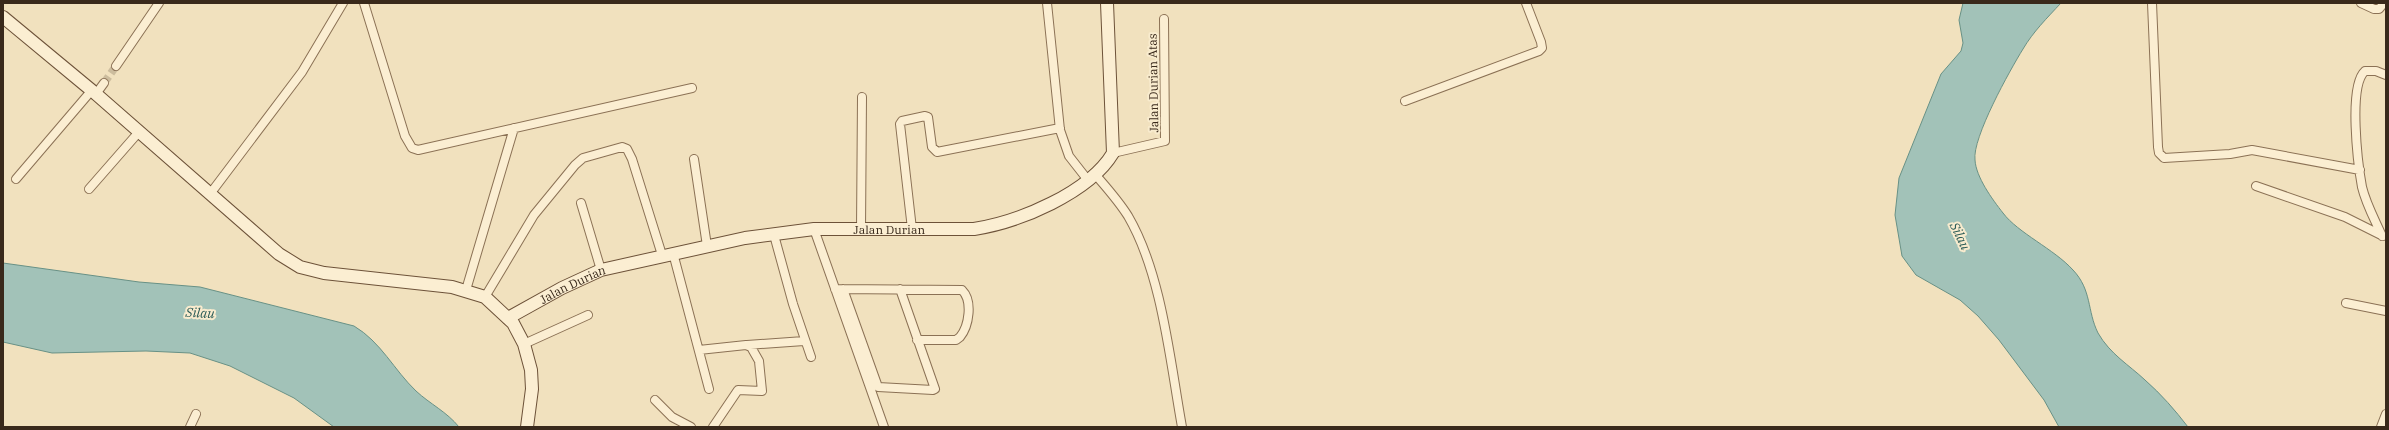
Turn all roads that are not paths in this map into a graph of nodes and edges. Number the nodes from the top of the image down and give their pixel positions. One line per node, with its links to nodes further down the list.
1 (159, 3): 12 (street)
2 (343, 3): 29 (street)
3 (364, 3): 19 (street)
4 (1047, 3): 20 (street)
5 (1106, 3): 22 (street)
6 (1526, 3): 18 (street)
7 (2152, 3): 24 (street)
8 (2361, 3): 9 (street)
9 (2384, 3)
10 (3, 17): 16 (street)
11 (1164, 19): 22 (street, Jalan Durian Atas)
12 (116, 66)
13 (2386, 75): 24 (street)
14 (104, 83): 16 (street)
15 (692, 88): 19 (street)
16 (94, 92): 21 (street); 26 (street)
17 (862, 97): 32 (street)
18 (1405, 101)
19 (514, 128): 41 (street)
20 (1060, 128): 25 (street); 33 (street)
21 (138, 133): 28 (street); 29 (street)
22 (1113, 153): 25 (street, Jalan Durian)
23 (694, 159): 36 (street)
24 (2360, 170): 35 (street)
25 (1090, 176): 33 (street, Jalan Durian); 62 (street)
26 (16, 179)
27 (2256, 186): 35 (street)
28 (89, 189)
29 (210, 194): 41 (street)
30 (581, 203): 38 (street)
31 (814, 229): 32 (street, Jalan Durian); 34 (street, Jalan Durian); 39 (street)
32 (861, 229): 33 (street, Jalan Durian)
33 (912, 229)
34 (774, 234): 36 (street, Jalan Durian); 48 (street)
35 (2384, 236)
36 (707, 246): 37 (street, Jalan Durian)
37 (667, 254): 38 (street, Jalan Durian); 42 (street); 51 (street)
38 (601, 270): 46 (street, Jalan Durian)
39 (839, 289): 40 (street); 47 (street); 61 (street)
40 (900, 289): 47 (street); 47 (street)
41 (466, 290): 42 (street)
42 (485, 297): 46 (street)
43 (2346, 303): 44 (street)
44 (2386, 311)
45 (588, 315): 49 (street)
46 (508, 318): 49 (street)
47 (917, 340)
48 (804, 342): 50 (street); 52 (street)
49 (524, 344): 58 (street)
50 (746, 346): 51 (street); 60 (street)
51 (699, 350): 53 (street)
52 (811, 358)
53 (709, 389)
54 (655, 400): 59 (street)
55 (196, 414): 57 (street)
56 (2386, 414): 63 (street)
57 (190, 427)
58 (527, 427)
59 (691, 427)
60 (713, 427)
61 (884, 427)
62 (1182, 427)
63 (2381, 427)

